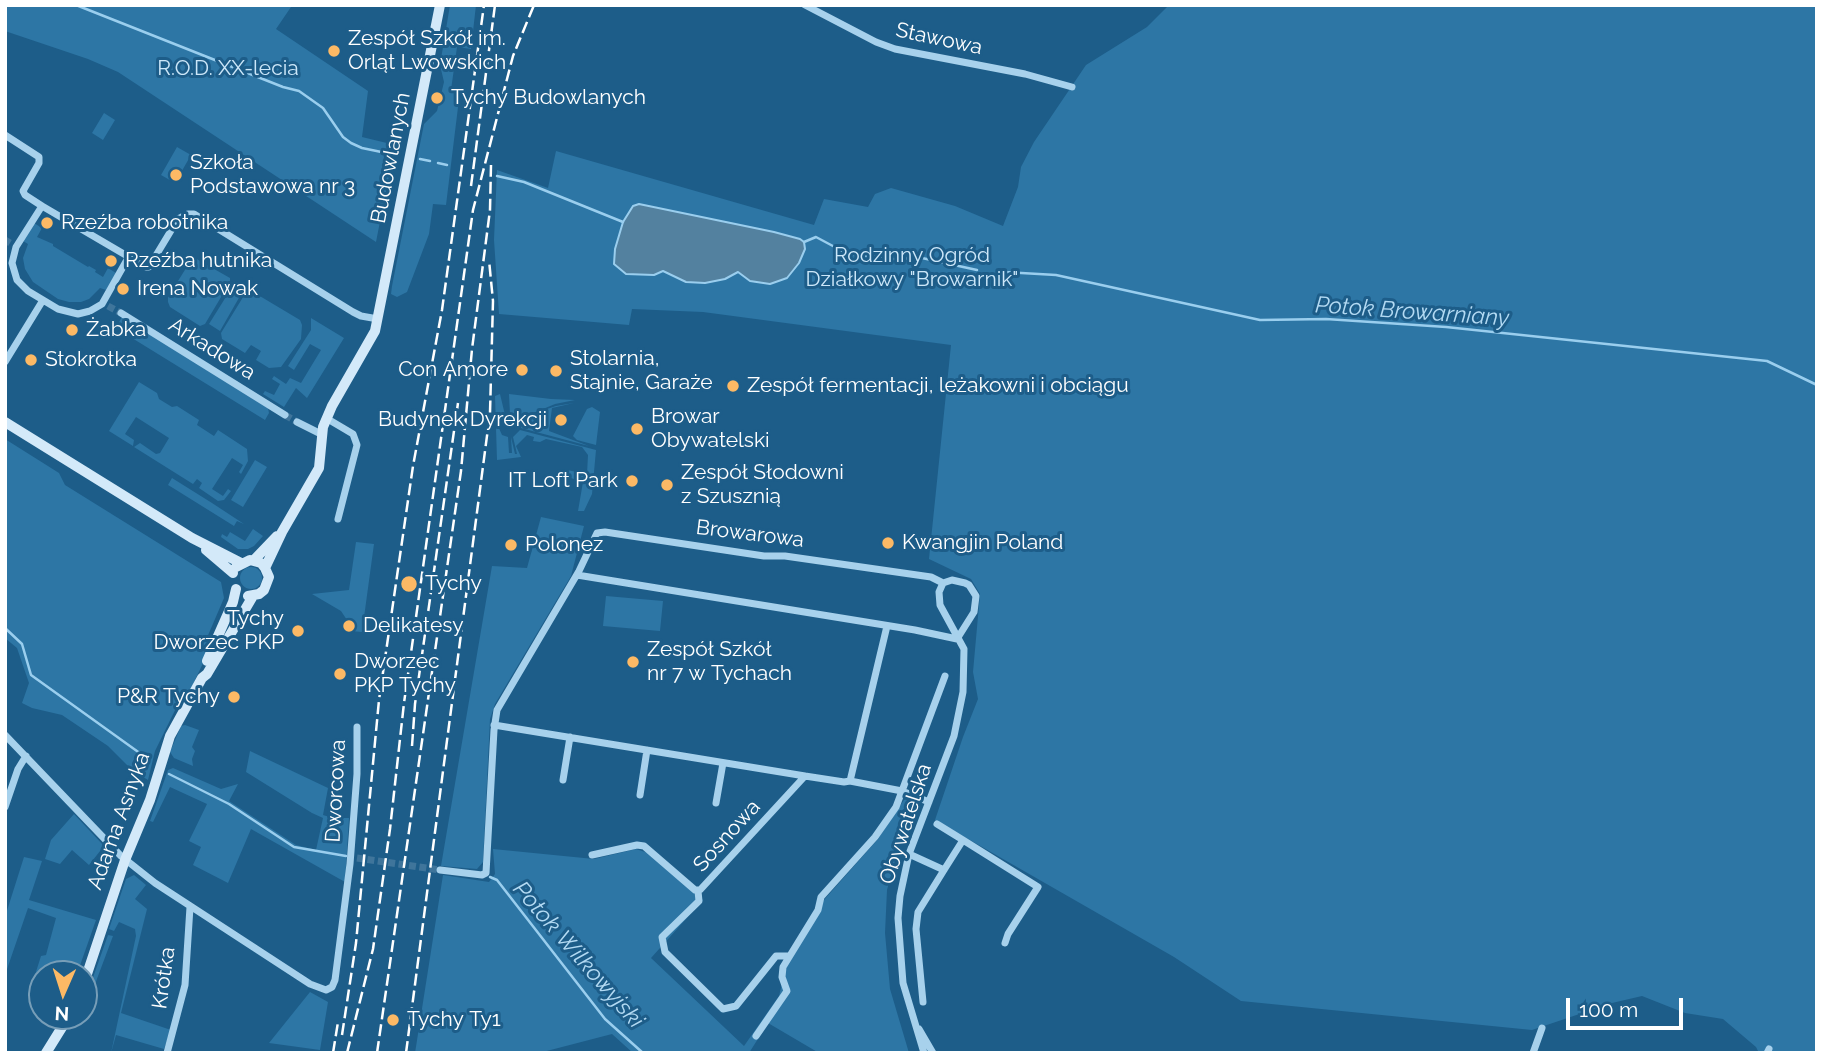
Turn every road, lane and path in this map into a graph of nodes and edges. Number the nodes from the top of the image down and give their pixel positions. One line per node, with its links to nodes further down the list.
1 (440, 5): 9 (street, Budowlanych)
2 (805, 5): 3 (street, Stawowa)
3 (1072, 87)
4 (5, 135): 5 (street)
5 (42, 206): 6 (street); 7 (street)
6 (128, 258): 7 (street); 9 (street)
7 (43, 300): 10 (street)
8 (121, 313): 11 (street, Arkadowa)
9 (378, 319): 12 (street)
10 (5, 362)
11 (285, 415)
12 (326, 418): 15 (street); 16 (street)
13 (5, 422): 18 (street)
14 (297, 422): 15 (street)
15 (323, 435): 17 (street)
16 (338, 519)
17 (282, 532): 19 (street); 22 (street)
18 (191, 538): 20 (street); 21 (street)
19 (254, 561): 20 (street); 22 (street)
20 (241, 563): 21 (street)
21 (233, 573): 25 (street)
22 (267, 573): 26 (street)
23 (577, 575): 24 (street, Browarowa); 27 (street); 31 (street, Browarowa)
24 (943, 583): 28 (street, Obywatelska); 28 (street)
25 (236, 589): 26 (street); 30 (street, Adama Asnyka)
26 (253, 596): 30 (street, Adama Asnyka)
27 (887, 626): 28 (street); 40 (street)
28 (957, 639): 43 (street, Obywatelska)
29 (945, 676): 41 (street, Obywatelska)
30 (202, 678): 50 (street, Adama Asnyka)
31 (495, 725): 34 (street); 51 (street, Browarowa)
32 (357, 727): 54 (street, Dworcowa)
33 (5, 734): 36 (street)
34 (570, 737): 35 (street); 39 (street)
35 (647, 750): 37 (street); 42 (street)
36 (26, 756): 45 (street); 50 (street)
37 (723, 763): 38 (street); 44 (street)
38 (805, 776): 40 (street); 53 (street, Sosnowa)
39 (563, 780)
40 (850, 781): 41 (street)
41 (902, 791): 43 (street); 56 (street, Obywatelska)
42 (640, 795)
43 (929, 802): 48 (street, Obywatelska)
44 (716, 803)
45 (5, 807)
46 (937, 824): 47 (street)
47 (962, 840): 52 (street); 55 (street)
48 (909, 854): 52 (street); 59 (street, Obywatelska)
49 (592, 855): 53 (street, Sosnowa)
50 (125, 860): 54 (street); 57 (street, Adama Asnyka)
51 (440, 870)
52 (944, 870): 58 (street)
53 (698, 891): 56 (street)
54 (190, 907): 64 (street, Krótka)
55 (1005, 943)
56 (789, 956): 62 (street)
57 (92, 960)
58 (923, 1002)
59 (914, 1023): 65 (street, Obywatelska); 66 (street, Obywatelska)
60 (1542, 1028): 67 (street)
61 (60, 1030): 63 (street)
62 (756, 1036)
63 (46, 1053)
64 (167, 1053)
65 (924, 1053)
66 (933, 1053)
67 (1533, 1053)

